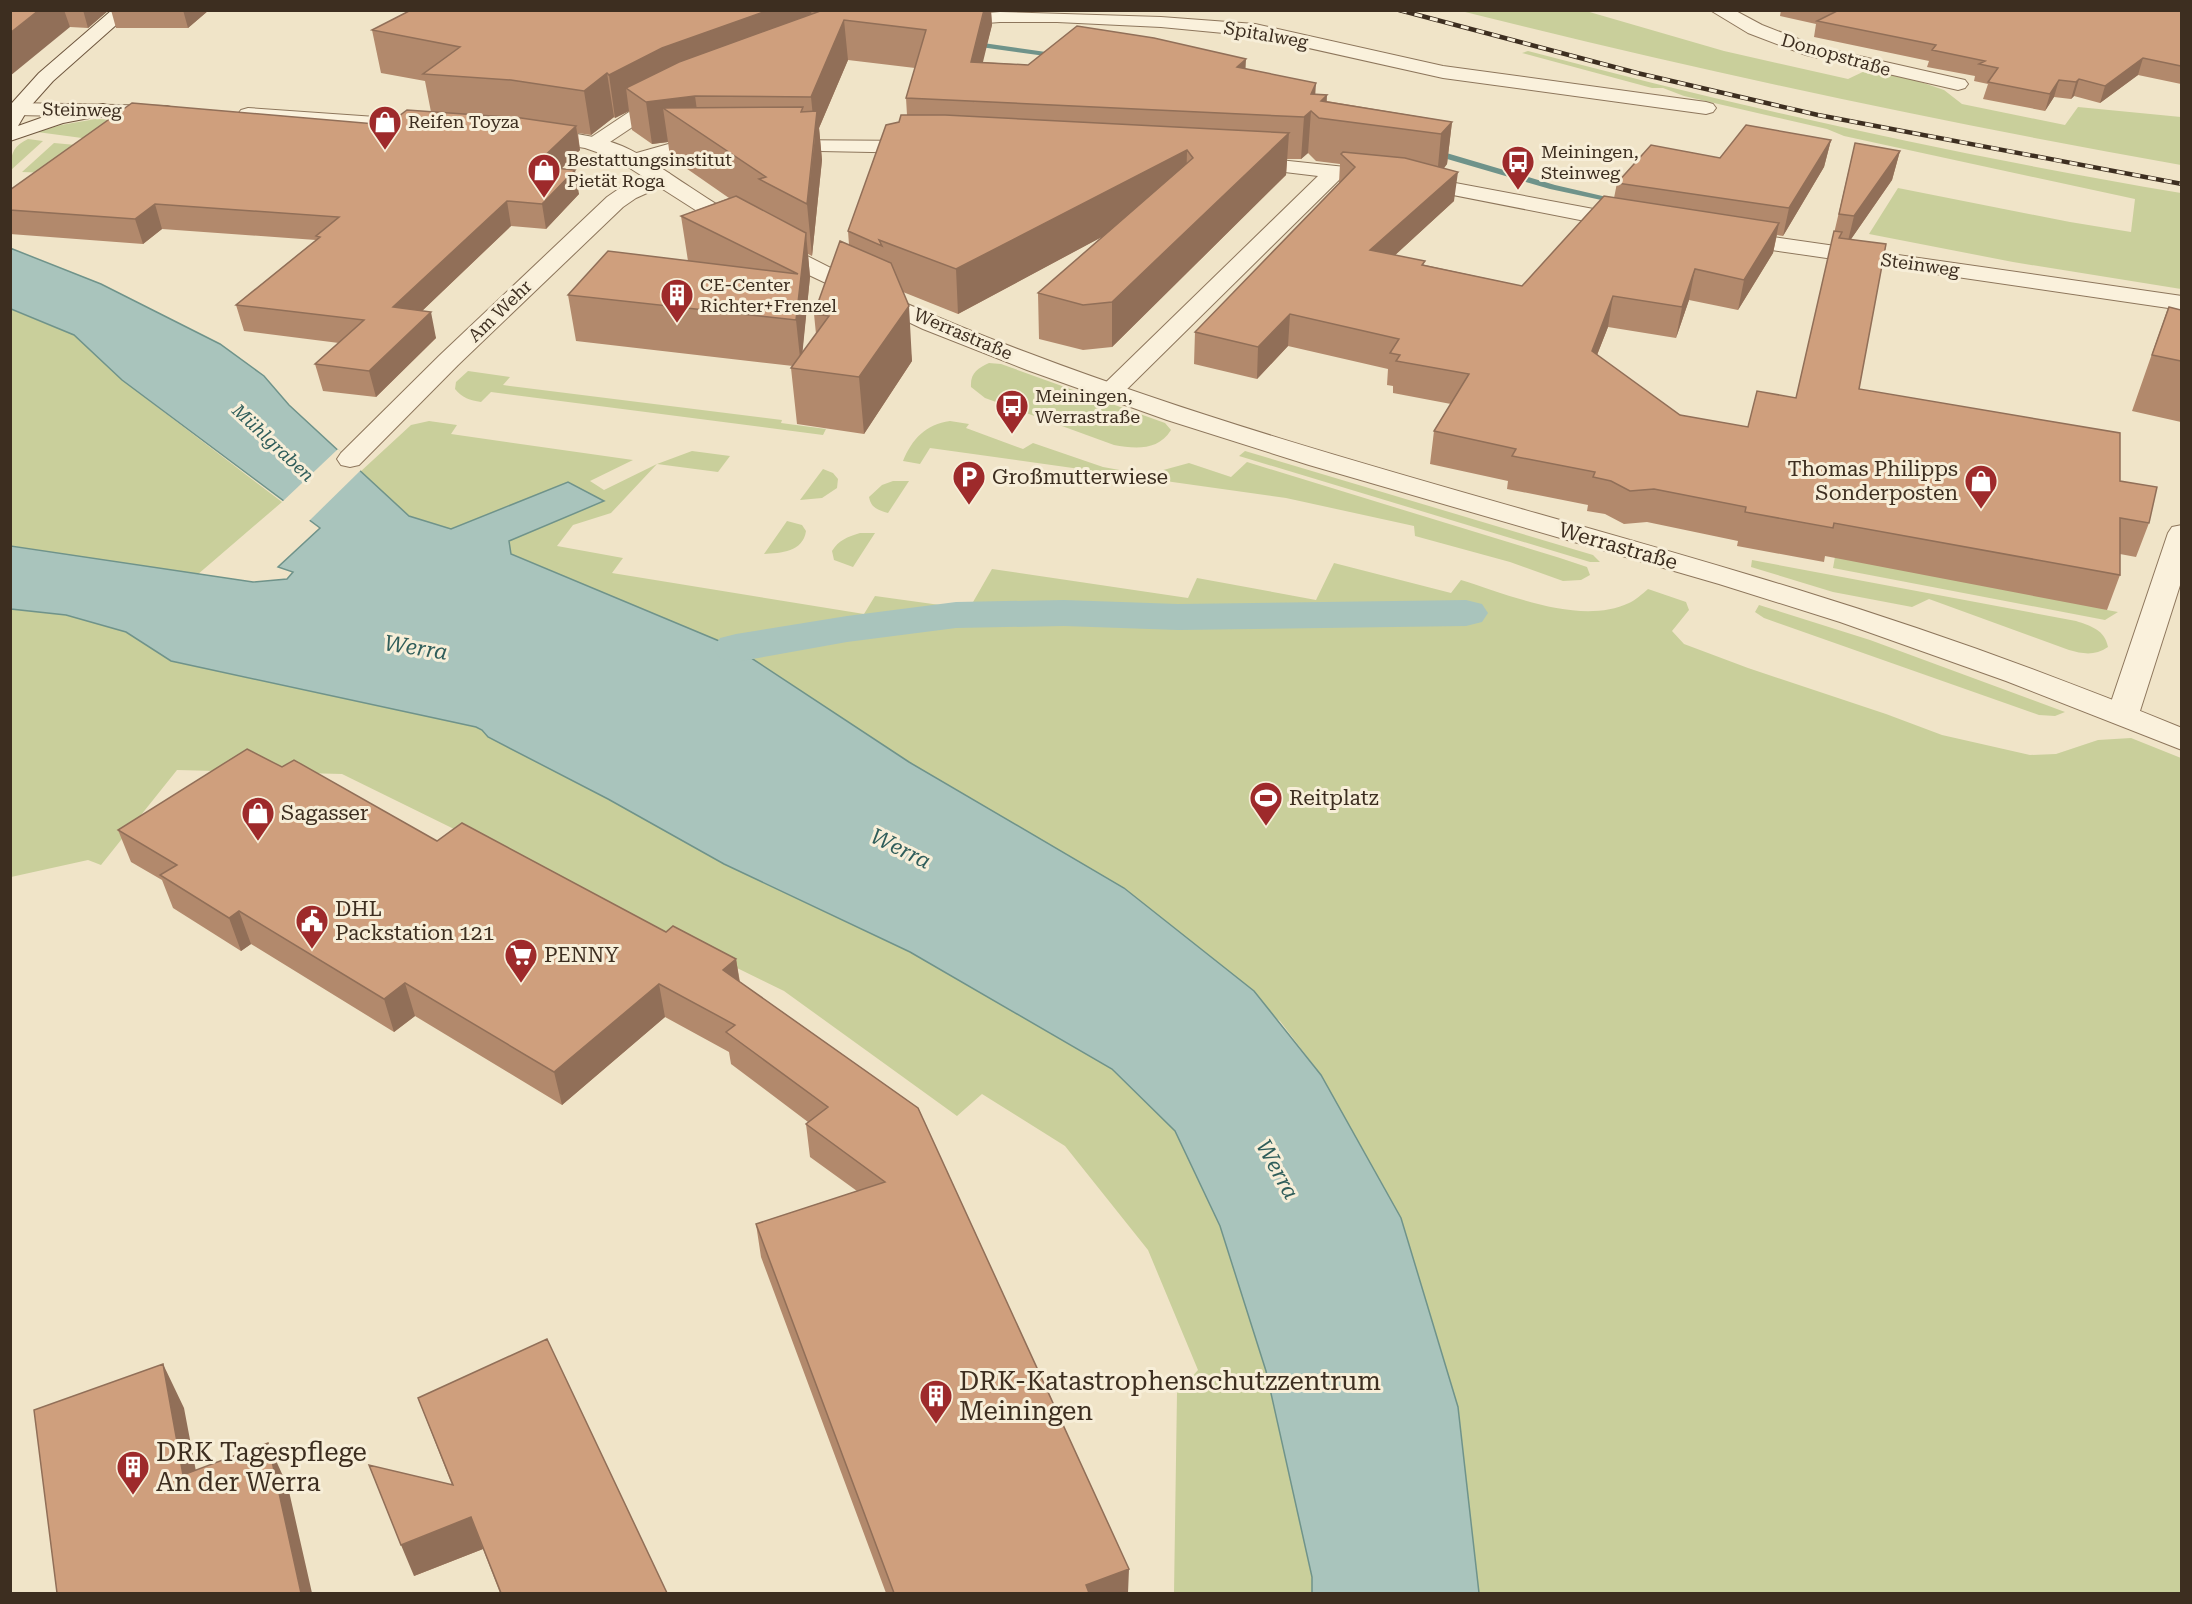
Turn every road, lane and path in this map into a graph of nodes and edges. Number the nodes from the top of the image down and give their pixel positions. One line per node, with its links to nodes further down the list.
1 (124, 10): 4 (street)
2 (1719, 10): 5 (street, Donopstraße)
3 (927, 24): 7 (street, Spitalweg)
4 (40, 84): 8 (street); 10 (street)
5 (1958, 84)
6 (686, 93): 15 (street)
7 (1706, 108)
8 (102, 110): 9 (street, Steinweg); 10 (street, Steinweg); 14 (street)
9 (183, 112)
10 (12, 113)
11 (229, 114): 12 (street)
12 (452, 128)
13 (512, 133): 15 (street)
14 (10, 135)
15 (594, 144): 19 (street)
16 (736, 146): 19 (street)
17 (759, 146): 18 (street)
18 (947, 148)
19 (633, 160): 22 (street, Werrastraße)
20 (1221, 161): 21 (street)
21 (1336, 171): 23 (street); 26 (street)
22 (661, 178): 26 (street, Werrastraße); 27 (street, Am Wehr)
23 (1648, 226)
24 (1712, 235): 25 (street, Steinweg)
25 (2181, 303)
26 (1110, 392): 29 (street, Werrastraße)
27 (350, 459)
28 (2179, 548): 29 (street)
29 (2123, 714): 30 (street, Werrastraße)
30 (2181, 740)

